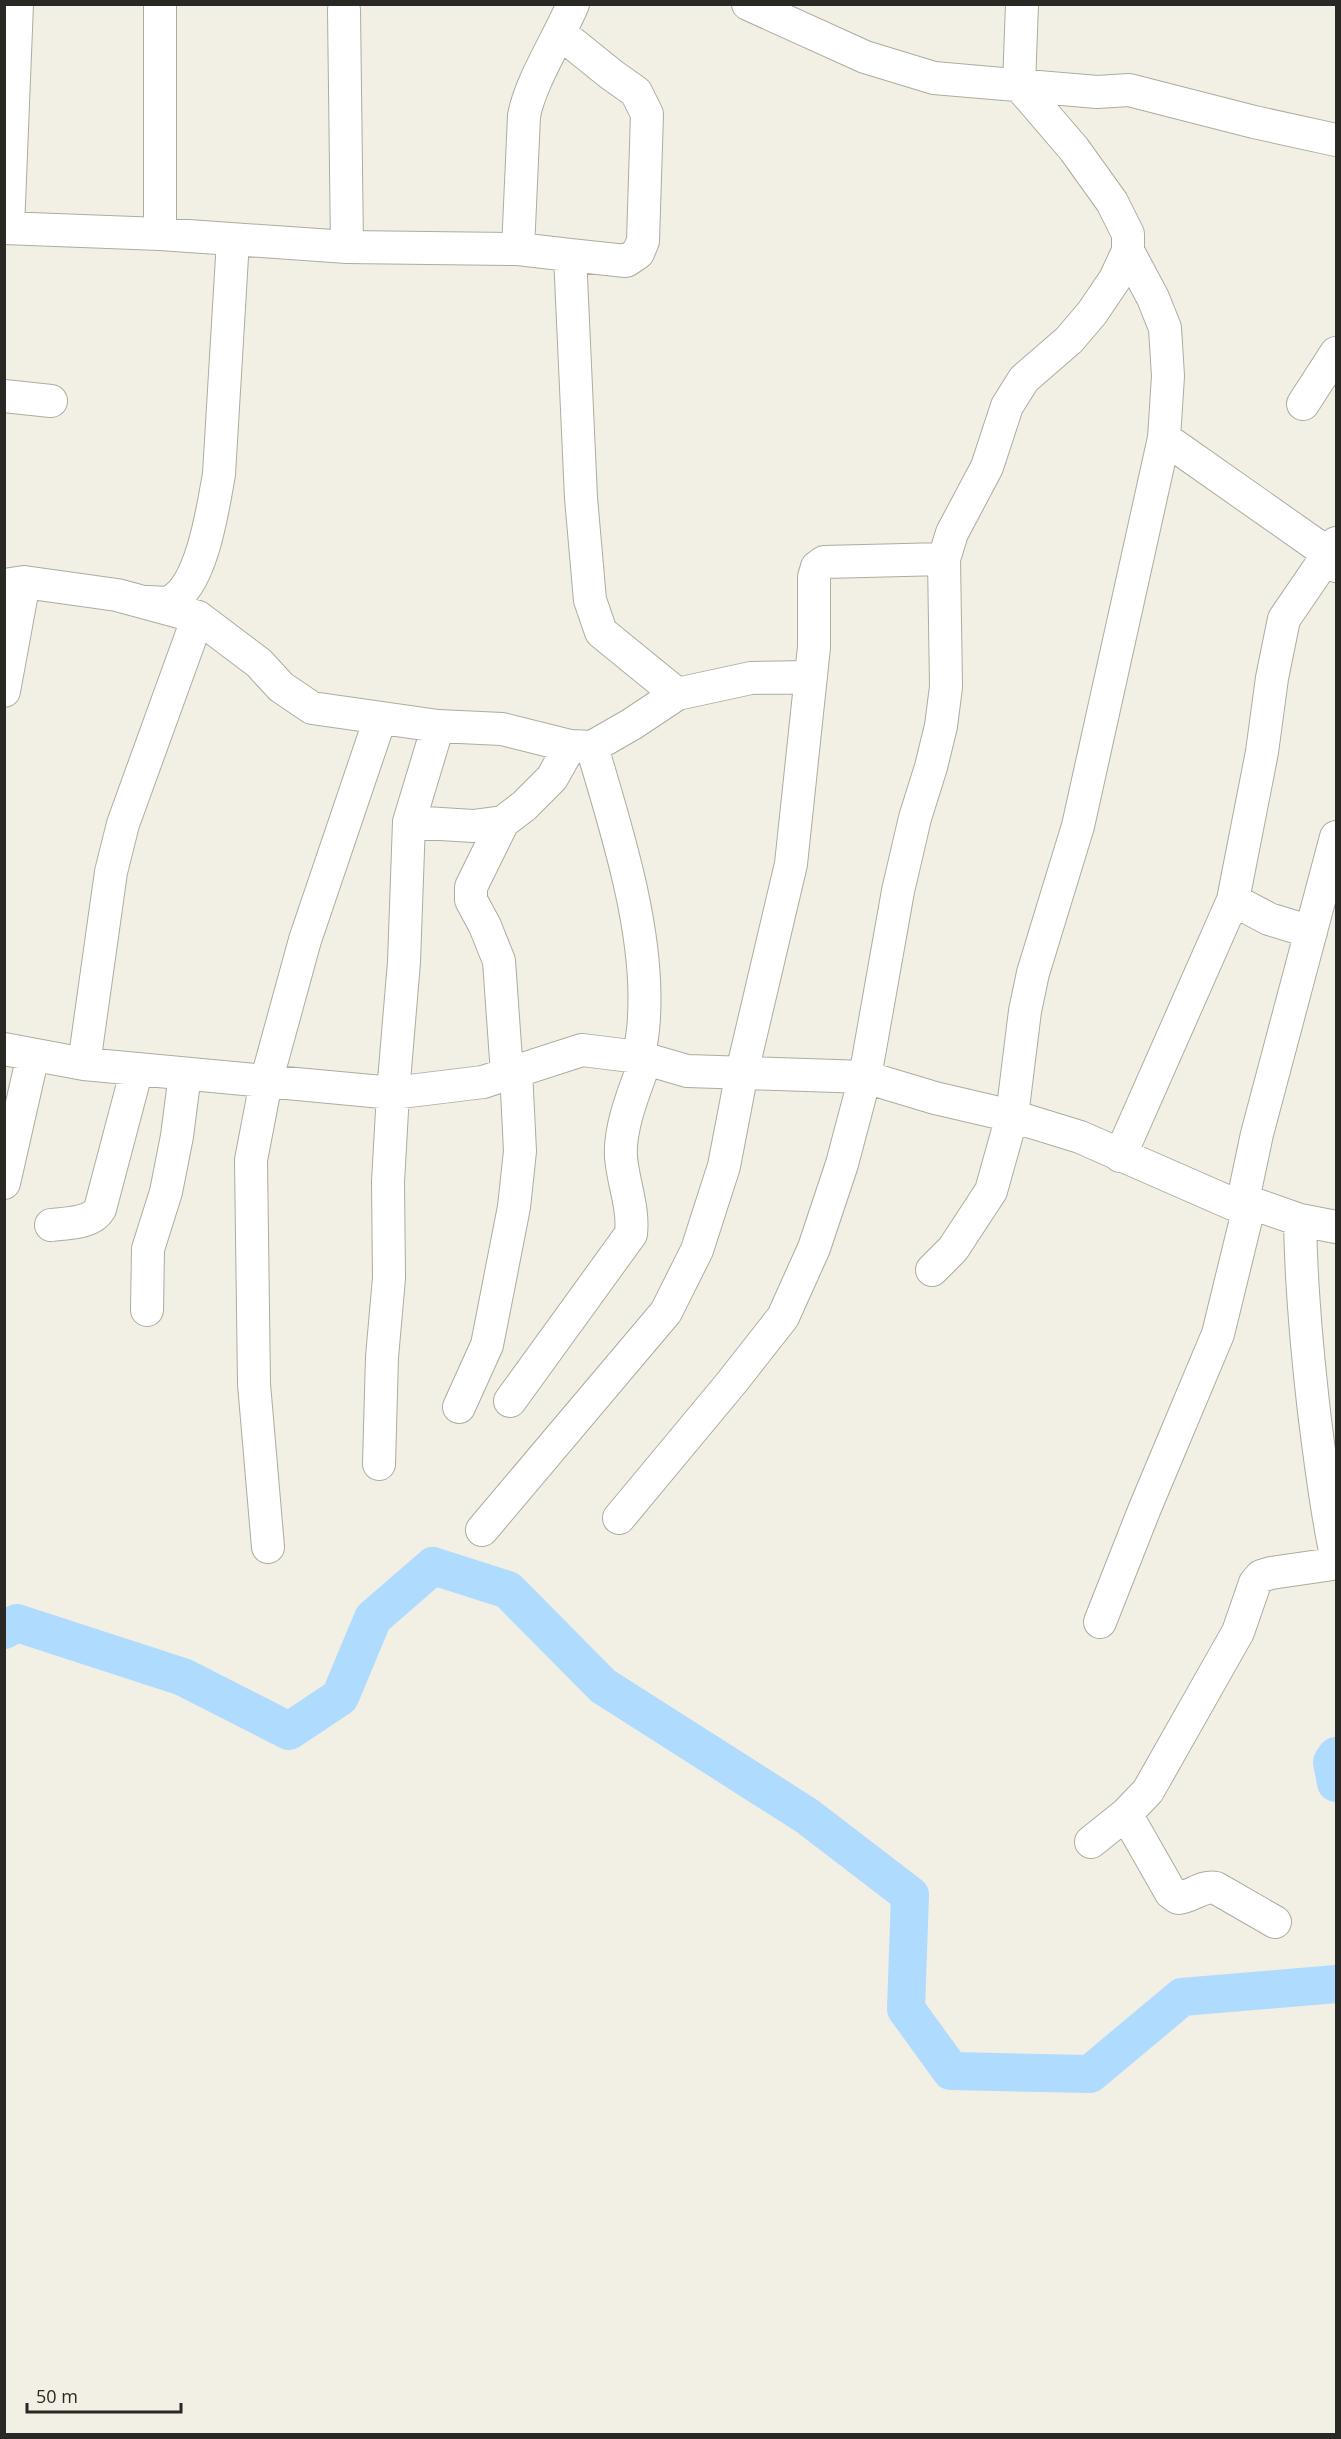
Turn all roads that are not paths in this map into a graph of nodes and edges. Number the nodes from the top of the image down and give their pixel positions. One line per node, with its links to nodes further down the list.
1 (17, 4): 10 (street)
2 (160, 4): 11 (street)
3 (573, 4): 7 (street)
4 (748, 4): 8 (street)
5 (1022, 4): 8 (street)
6 (344, 10): 13 (street)
7 (561, 34): 14 (street); 16 (street)
8 (1019, 85): 9 (street); 15 (street)
9 (1336, 140)
10 (6, 228): 11 (street)
11 (160, 234): 12 (street)
12 (233, 240): 13 (street); 25 (street)
13 (346, 247): 14 (street)
14 (518, 249): 16 (street)
15 (1128, 251): 21 (street); 23 (street)
16 (570, 255): 29 (street)
17 (1336, 353): 20 (street)
18 (4, 396): 19 (street)
19 (51, 401)
20 (1303, 404)
21 (1164, 438): 22 (street); 48 (street)
22 (1334, 555): 36 (street)
23 (944, 559): 27 (street); 45 (street)
24 (14, 584): 25 (street); 28 (street)
25 (141, 601): 26 (street)
26 (198, 617): 30 (street); 40 (street)
27 (811, 677): 29 (street); 43 (street)
28 (4, 691)
29 (676, 694): 32 (street)
30 (380, 719): 31 (street); 46 (street)
31 (438, 726): 32 (street); 33 (street)
32 (581, 746): 34 (street); 39 (street)
33 (409, 822): 34 (street); 47 (street)
34 (503, 822): 42 (street)
35 (1336, 837): 37 (street)
36 (1233, 900): 37 (street); 49 (street)
37 (1320, 929): 51 (street)
38 (19, 1052): 40 (street); 50 (street)
39 (642, 1058): 42 (street); 43 (street); 57 (street)
40 (84, 1064): 41 (street)
41 (137, 1069): 44 (street); 53 (street)
42 (511, 1072): 47 (street); 58 (street)
43 (742, 1072): 45 (street); 61 (street)
44 (185, 1074): 46 (street); 56 (street)
45 (865, 1077): 48 (street); 60 (street)
46 (266, 1082): 47 (street); 62 (street)
47 (393, 1093): 59 (street)
48 (1012, 1116): 49 (street); 55 (street)
49 (1120, 1156): 51 (street)
50 (4, 1183)
51 (1246, 1202): 52 (street); 64 (street)
52 (1299, 1220): 54 (street); 63 (street)
53 (51, 1225)
54 (1336, 1227)
55 (932, 1270)
56 (147, 1310)
57 (510, 1401)
58 (459, 1407)
59 (379, 1464)
60 (619, 1518)
61 (482, 1530)
62 (268, 1547)
63 (1336, 1556): 65 (street)
64 (1100, 1622)
65 (1126, 1814): 66 (street); 67 (street)
66 (1091, 1842)
67 (1275, 1922)

